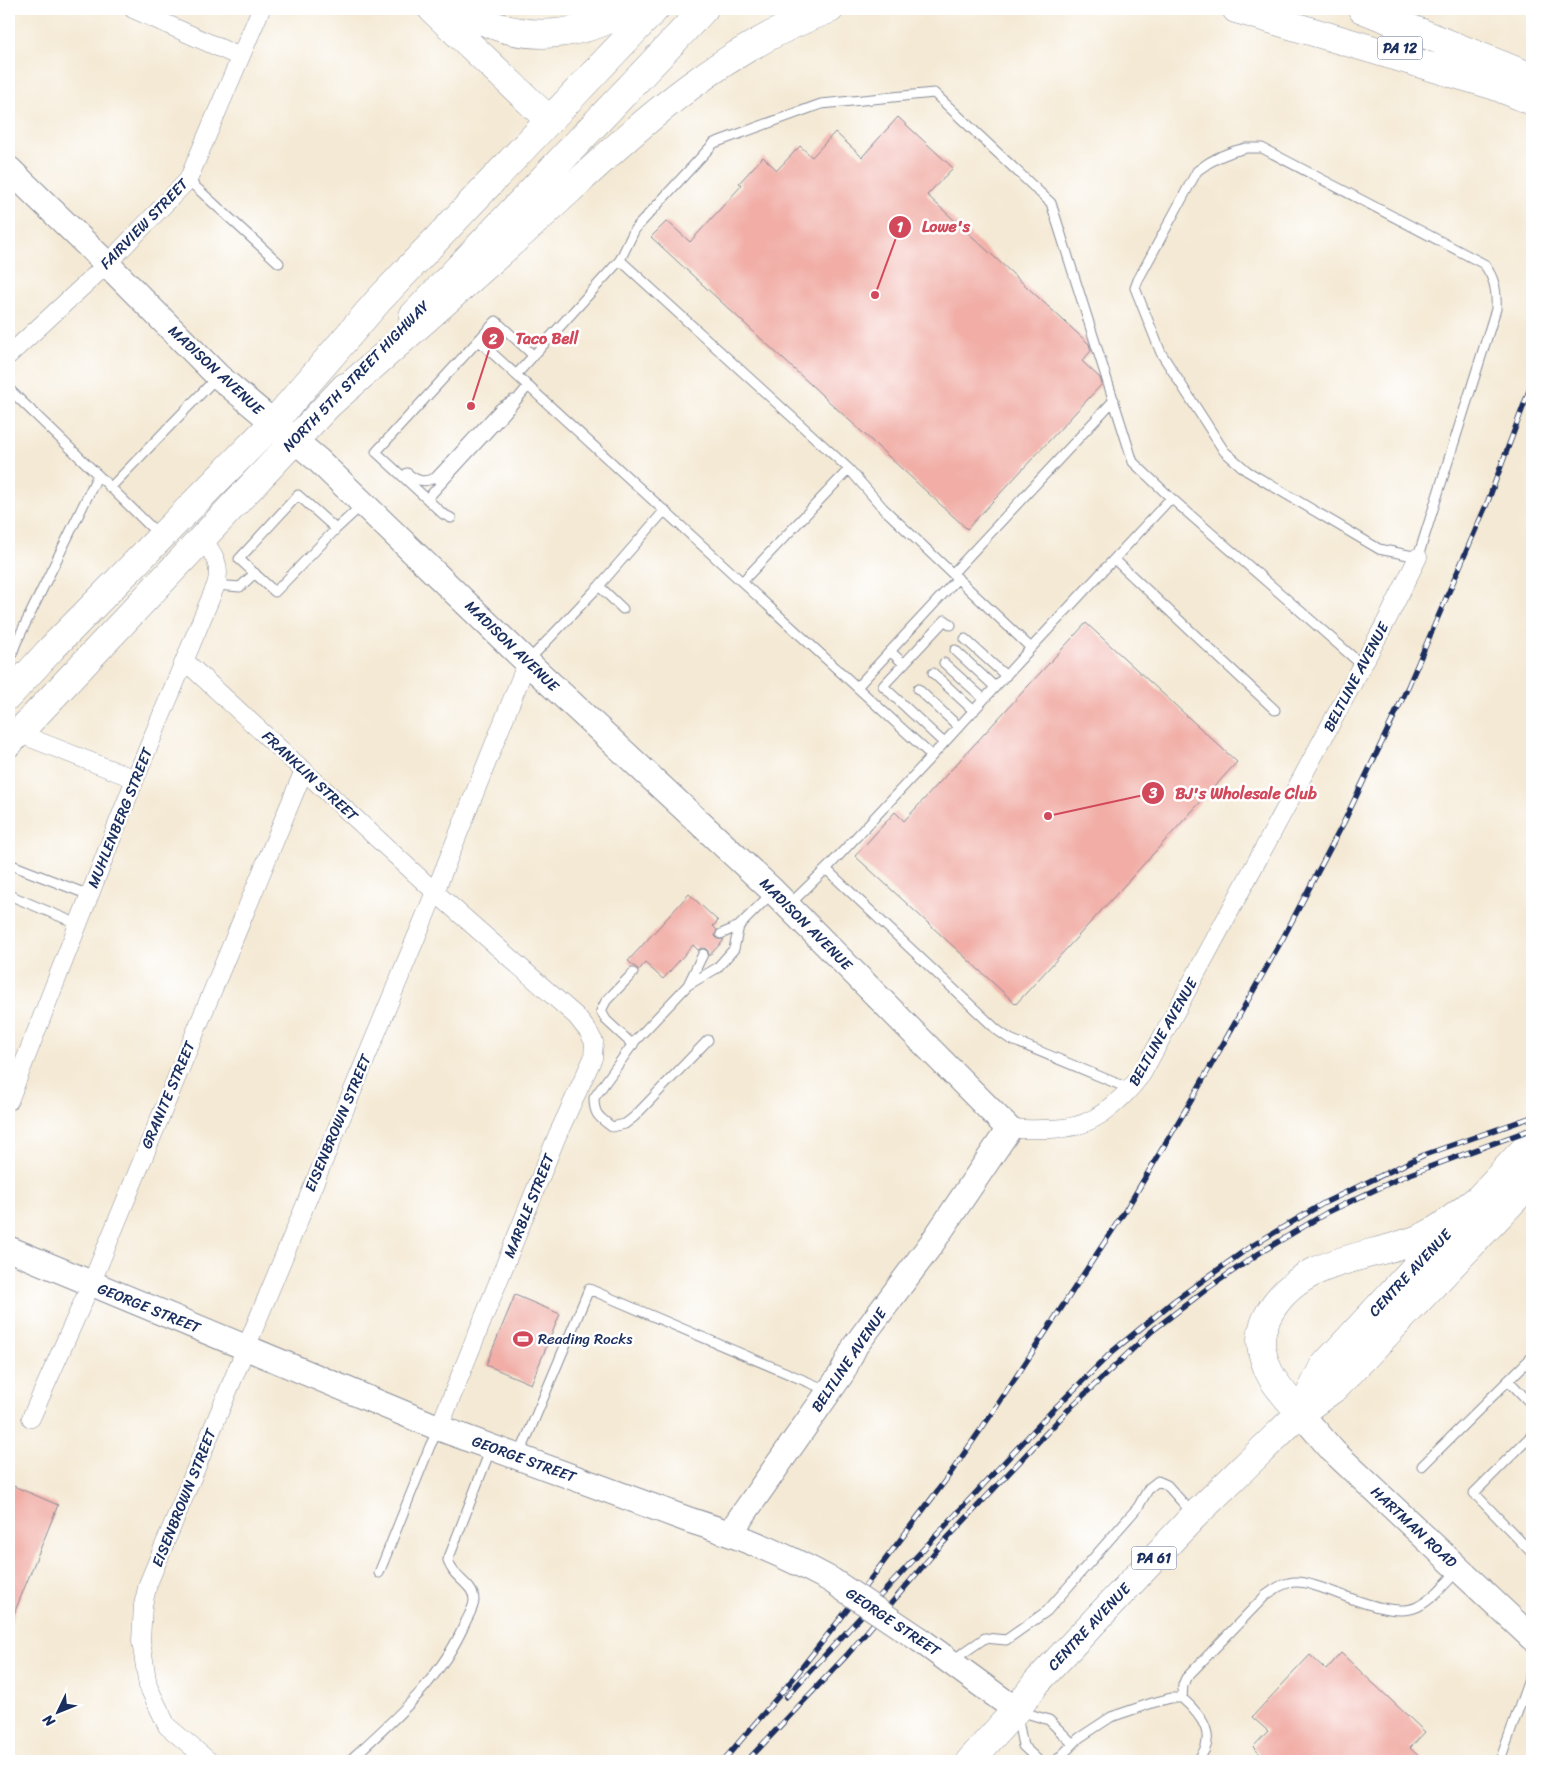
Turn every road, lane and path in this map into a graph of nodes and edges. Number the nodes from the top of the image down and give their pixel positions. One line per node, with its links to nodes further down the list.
1 (133, 9): 12 (street)
2 (261, 9): 12 (street, FAIRVIEW STREET)
3 (432, 9): 16 (main road)
4 (461, 9): 5 (main road)
5 (632, 9)
6 (654, 9): 16 (main road, NORTH 5TH STREET HIGHWAY)
7 (704, 9): 17 (main road, NORTH 5TH STREET HIGHWAY)
8 (830, 9): 32 (main road)
9 (1236, 9): 14 (main road)
10 (1302, 9): 14 (main road, PA 12)
11 (1362, 9): 13 (main road, PA 12)
12 (240, 57): 19 (street, FAIRVIEW STREET)
13 (1532, 77)
14 (1499, 87): 15 (main road, PA 12)
15 (1532, 100)
16 (549, 120): 17 (main road); 33 (main road, NORTH 5TH STREET HIGHWAY)
17 (585, 134): 32 (main road, NORTH 5TH STREET HIGHWAY)
18 (9, 169): 22 (street, MADISON AVENUE)
19 (188, 180): 21 (lane); 22 (street, FAIRVIEW STREET)
20 (620, 260): 25 (lane); 31 (lane); 36 (lane)
21 (279, 263)
22 (107, 264): 24 (street, FAIRVIEW STREET); 27 (street, MADISON AVENUE)
23 (479, 341): 25 (lane); 26 (lane); 35 (lane)
24 (9, 355)
25 (534, 356): 26 (lane)
26 (516, 375): 28 (lane)
27 (218, 376): 33 (street, MADISON AVENUE); 38 (lane)
28 (528, 386): 30 (lane); 42 (lane)
29 (9, 388): 37 (lane)
30 (518, 396): 35 (lane); 40 (lane)
31 (1114, 400): 39 (lane); 50 (lane)
32 (329, 404): 34 (main road, NORTH 5TH STREET HIGHWAY)
33 (273, 423): 34 (street, MADISON AVENUE); 45 (main road, NORTH 5TH STREET HIGHWAY)
34 (294, 441): 41 (street, MADISON AVENUE); 46 (main road, NORTH 5TH STREET HIGHWAY)
35 (388, 463): 40 (lane)
36 (849, 469): 50 (lane); 51 (lane)
37 (98, 475): 38 (lane); 61 (lane)
38 (110, 488): 45 (lane)
39 (1170, 498): 48 (lane); 64 (lane)
40 (427, 499): 43 (lane)
41 (363, 504): 44 (lane); 62 (street, MADISON AVENUE)
42 (665, 510): 51 (lane); 53 (lane)
43 (452, 518)
44 (336, 529): 49 (lane); 49 (lane)
45 (161, 537): 71 (main road, NORTH 5TH STREET HIGHWAY)
46 (201, 538): 52 (street, MUHLENBERG STREET); 76 (main road, NORTH 5TH STREET HIGHWAY)
47 (1418, 557): 47 (lane); 64 (street, BELTLINE AVENUE)
48 (1114, 558): 57 (lane); 73 (lane)
49 (255, 573): 52 (lane)
50 (955, 576): 57 (lane); 59 (lane)
51 (742, 582): 68 (lane)
52 (216, 585): 60 (street, MUHLENBERG STREET)
53 (599, 586): 54 (lane); 62 (lane)
54 (623, 609)
55 (951, 625): 65 (lane)
56 (965, 639): 67 (lane)
57 (1031, 648): 67 (lane)
58 (955, 650): 69 (lane)
59 (890, 651): 65 (lane); 68 (lane)
60 (184, 661): 79 (street, FRANKLIN STREET); 80 (street, MUHLENBERG STREET)
61 (9, 662)
62 (527, 662): 83 (street, EISENBROWN STREET); 86 (street, MADISON AVENUE)
63 (944, 663): 72 (lane)
64 (1362, 666): 95 (street, BELTLINE AVENUE)
65 (902, 670): 77 (lane)
66 (933, 673): 74 (lane)
67 (1006, 676): 69 (lane)
68 (857, 687): 78 (lane)
69 (995, 687): 72 (lane)
70 (918, 689): 75 (lane)
71 (9, 695)
72 (984, 699): 74 (lane)
73 (1275, 710)
74 (974, 711): 75 (lane)
75 (959, 727): 77 (lane)
76 (12, 736): 80 (street)
77 (944, 743): 78 (lane)
78 (932, 756): 82 (lane)
79 (304, 770): 83 (street, FRANKLIN STREET); 102 (street, GRANITE STREET)
80 (135, 779): 85 (street, MUHLENBERG STREET)
81 (9, 864): 85 (lane)
82 (826, 869): 86 (lane); 95 (lane)
83 (435, 892): 103 (street, EISENBROWN STREET); 110 (street, MARBLE STREET)
84 (9, 894): 87 (lane)
85 (89, 895): 87 (street, MUHLENBERG STREET)
86 (781, 898): 88 (lane); 97 (street, MADISON AVENUE)
87 (78, 924): 96 (street, MUHLENBERG STREET)
88 (739, 926): 89 (lane); 92 (lane)
89 (721, 934)
90 (702, 954): 92 (lane)
91 (632, 973): 94 (lane)
92 (688, 985): 94 (lane)
93 (708, 1040): 94 (lane)
94 (633, 1045)
95 (1130, 1089): 97 (street, BELTLINE AVENUE)
96 (9, 1101)
97 (1010, 1129): 106 (street, BELTLINE AVENUE)
98 (1532, 1141): 100 (main road, CENTRE AVENUE / PA 61)
99 (1532, 1181): 108 (main road, CENTRE AVENUE / PA 61)
100 (1481, 1197): 108 (main road, CENTRE AVENUE / PA 61); 108 (main road)
101 (9, 1249): 102 (street, GEORGE STREET)
102 (91, 1284): 103 (street, GEORGE STREET); 109 (street, GRANITE STREET)
103 (246, 1348): 110 (street, GEORGE STREET); 126 (street, EISENBROWN STREET)
104 (1532, 1357): 105 (lane)
105 (1508, 1381): 107 (lane); 114 (lane)
106 (829, 1391): 113 (lane); 116 (street, BELTLINE AVENUE)
107 (1532, 1405)
108 (1300, 1413): 115 (main road, CENTRE AVENUE / PA 61); 118 (street, HARTMAN ROAD)
109 (31, 1418)
110 (440, 1428): 112 (street, GEORGE STREET); 119 (lane, MARBLE STREET)
111 (1532, 1435): 117 (lane)
112 (492, 1447): 113 (street, GEORGE STREET); 127 (lane)
113 (518, 1457): 116 (street, GEORGE STREET)
114 (1422, 1466)
115 (1194, 1516): 121 (lane); 124 (main road, CENTRE AVENUE / PA 61)
116 (730, 1532): 121 (street, GEORGE STREET, bridge)
117 (1532, 1553)
118 (1459, 1569): 120 (street, HARTMAN ROAD); 123 (lane)
119 (378, 1573)
120 (1532, 1638)
121 (951, 1662): 124 (street, GEORGE STREET)
122 (1532, 1672): 132 (lane)
123 (1182, 1698): 125 (lane); 131 (lane)
124 (1016, 1710): 125 (lane); 128 (main road, CENTRE AVENUE / PA 61); 129 (lane)
125 (1073, 1744): 130 (lane)
126 (209, 1761)
127 (349, 1761)
128 (970, 1761)
129 (1039, 1761)
130 (1056, 1761)
131 (1197, 1761)
132 (1500, 1761)

